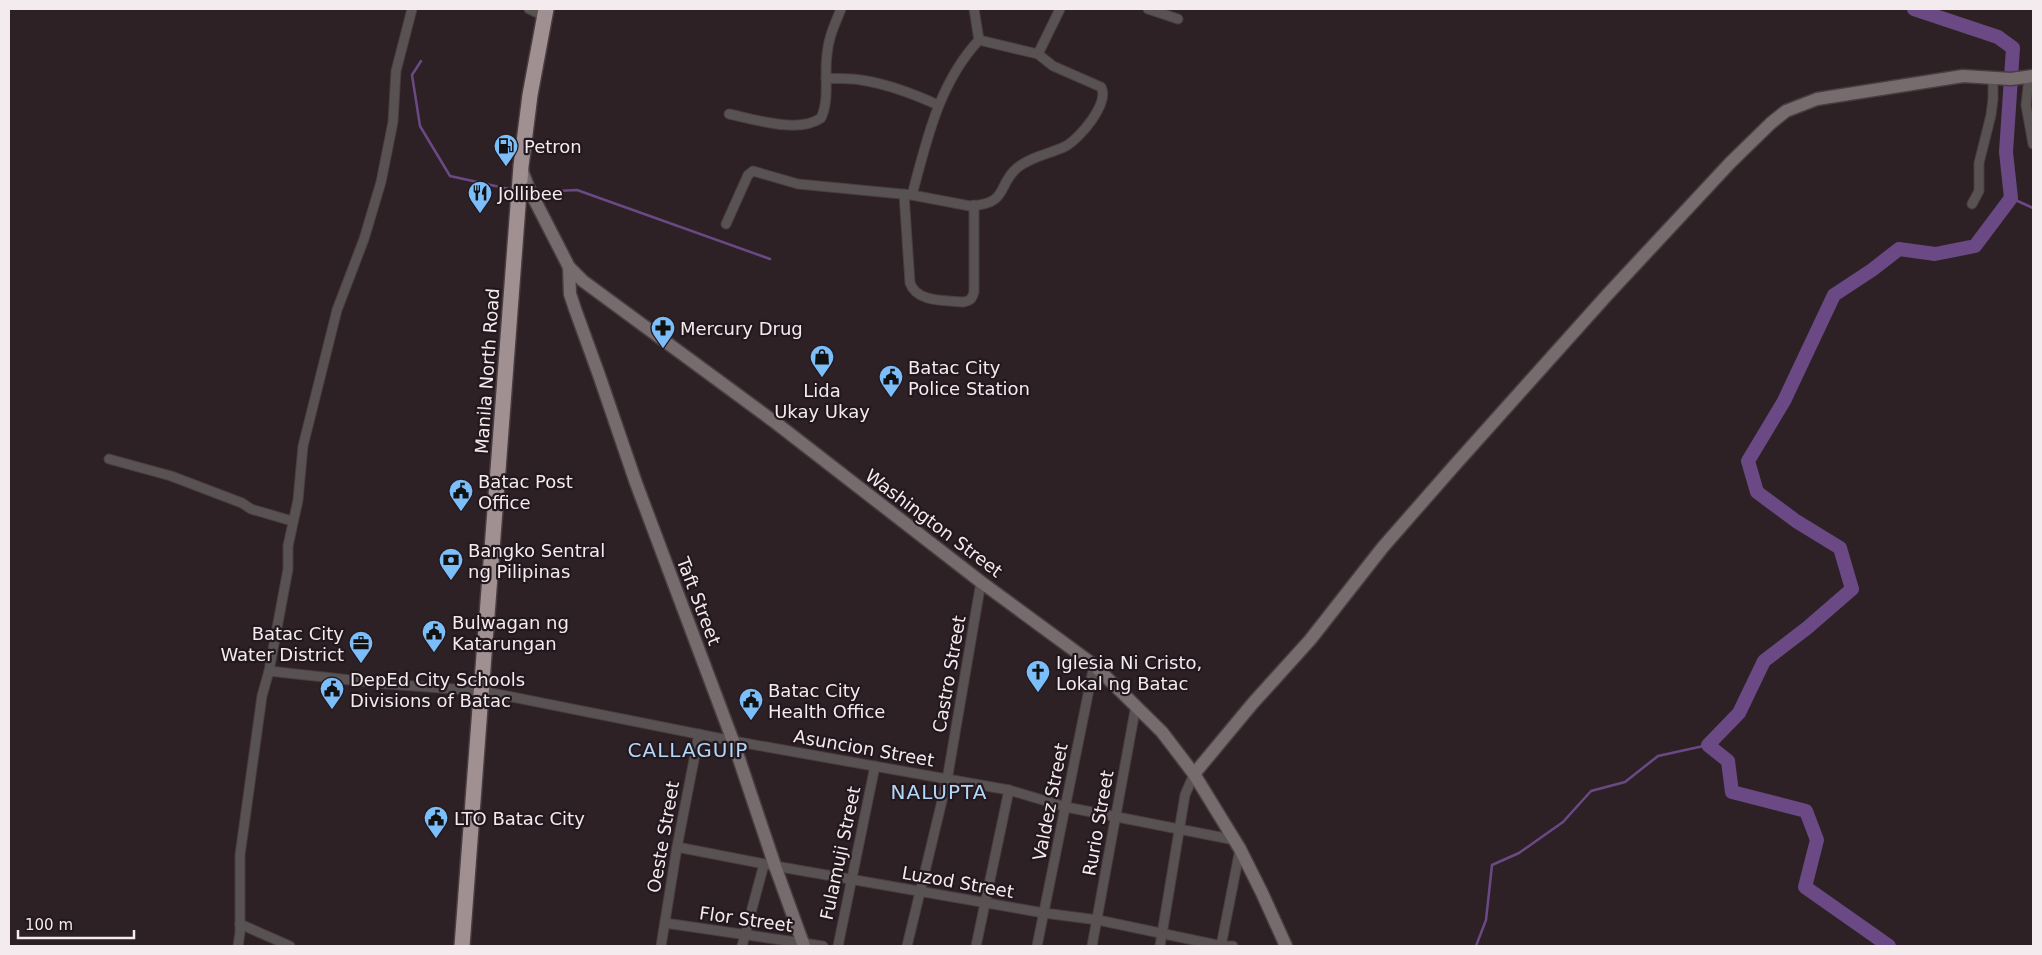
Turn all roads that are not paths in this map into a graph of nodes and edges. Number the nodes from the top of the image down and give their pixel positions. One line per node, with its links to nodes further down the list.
1 (412, 9): 24 (street)
2 (529, 9): 7 (street)
3 (841, 9): 13 (street)
4 (974, 9): 9 (street)
5 (1060, 9): 10 (street)
6 (1148, 9): 8 (street)
7 (545, 12): 17 (highway, Manila North Road)
8 (1178, 19)
9 (980, 40): 10 (street); 14 (street)
10 (1038, 54): 20 (street)
11 (1992, 76): 12 (street); 19 (street); 33 (street)
12 (2031, 77): 16 (street)
13 (826, 78): 14 (street); 15 (street)
14 (938, 105): 18 (street)
15 (729, 114)
16 (2033, 144)
17 (521, 166): 22 (street, Washington Street); 28 (highway, Manila North Road)
18 (908, 195): 20 (street); 20 (street); 21 (street)
19 (1972, 204)
20 (974, 205)
21 (726, 224)
22 (569, 267): 25 (street, Washington Street); 31 (street, Taft Street)
23 (109, 460): 24 (street)
24 (292, 521): 27 (street)
25 (981, 582): 26 (street, Washington Street); 34 (street, Castro Street)
26 (1094, 665): 29 (street, Washington Street); 36 (street, Valdez Street)
27 (269, 671): 28 (street, Asuncion Street); 48 (street)
28 (482, 691): 30 (street, Asuncion Street); 54 (highway, Manila North Road)
29 (1136, 705): 33 (street, Washington Street); 37 (street, Rurio Street)
30 (699, 734): 31 (street, Asuncion Street); 40 (street, Oeste Street)
31 (733, 742): 32 (street, Asuncion Street); 41 (street, Taft Street)
32 (875, 766): 34 (street, Asuncion Street); 42 (street, Fulamuji Street)
33 (1194, 774): 38 (street); 39 (street, Washington Street)
34 (947, 780): 35 (street, Asuncion Street); 43 (street, Castro Street)
35 (1009, 790): 36 (street, Asuncion Street); 44 (street)
36 (1066, 807): 37 (street, Asuncion Street); 45 (street, Valdez Street)
37 (1115, 818): 38 (street, Asuncion Street); 46 (street, Rurio Street)
38 (1180, 830): 39 (street, Asuncion Street); 49 (street)
39 (1237, 844): 64 (street); 66 (street, Washington Street)
40 (677, 847): 41 (street, Luzod Street); 47 (street, Oeste Street)
41 (769, 865): 42 (street, Luzod Street); 50 (street); 51 (street, Taft Street)
42 (851, 879): 43 (street, Luzod Street); 58 (street, Fulamuji Street)
43 (921, 892): 44 (street, Luzod Street); 59 (street, Castro Street)
44 (984, 902): 45 (street, Luzod Street); 60 (street)
45 (1044, 913): 46 (street, Luzod Street); 61 (street, Valdez Street)
46 (1098, 920): 49 (street, Luzod Street); 62 (street, Rurio Street)
47 (665, 923): 50 (street, Flor Street); 55 (street, Oeste Street)
48 (240, 924): 52 (street); 53 (street)
49 (1163, 932): 63 (street); 64 (street, Luzod Street)
50 (745, 934): 51 (street, Flor Street); 56 (street)
51 (804, 945): 57 (street, Flor Street)
52 (238, 946)
53 (290, 946)
54 (462, 946)
55 (661, 946)
56 (742, 946)
57 (823, 946)
58 (838, 946)
59 (907, 946)
60 (976, 946)
61 (1037, 946)
62 (1092, 946)
63 (1160, 946)
64 (1222, 946): 65 (street, Luzod Street)
65 (1233, 946)
66 (1286, 946)

